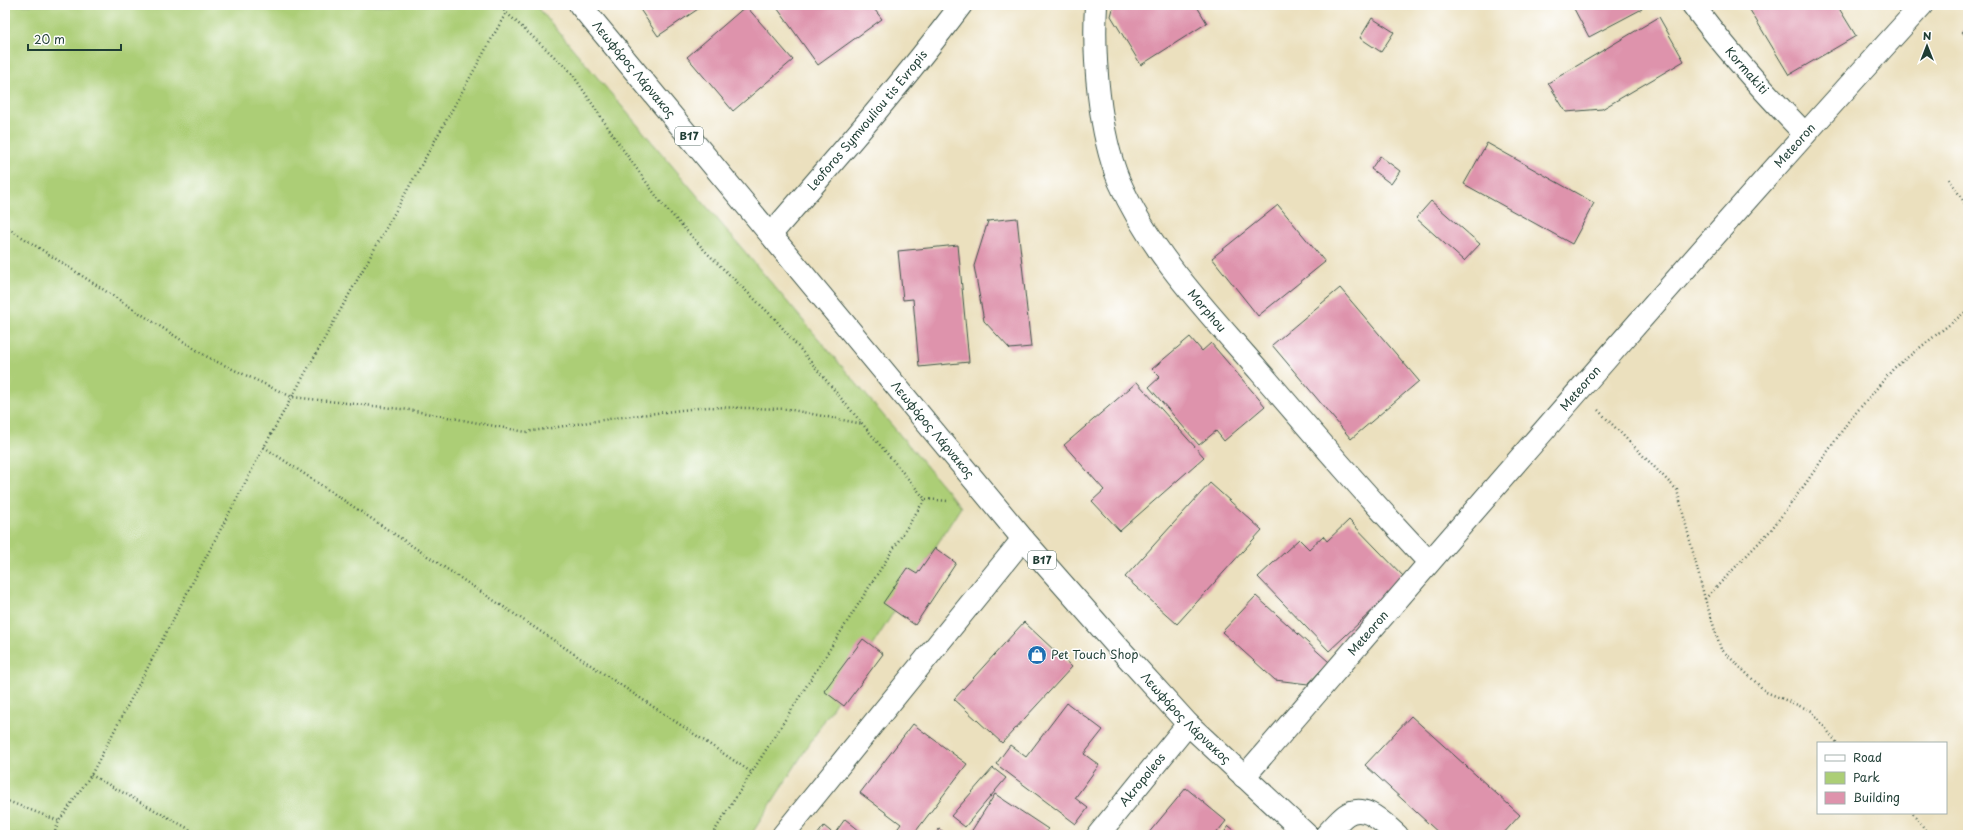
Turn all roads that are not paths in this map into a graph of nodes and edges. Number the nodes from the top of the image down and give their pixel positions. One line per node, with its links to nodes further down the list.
1 (580, 5): 7 (street, Λεωφόρος Λάρνακος / B17)
2 (961, 5): 7 (street, Leoforos Symvouliou tis Evropis)
3 (1096, 5): 9 (street, Morphou)
4 (1693, 5): 6 (street, Kormakiti)
5 (1922, 5): 6 (street, Meteoron)
6 (1805, 134): 9 (street, Meteoron)
7 (771, 234): 8 (street, Λεωφόρος Λάρνακος / B17)
8 (1023, 538): 10 (street, Λεωφόρος Λάρνακος / B17); 12 (street)
9 (1429, 562): 11 (street, Meteoron)
10 (1188, 724): 11 (street, Λεωφόρος Λάρνακος / B17); 13 (street, Akropoleos)
11 (1244, 777): 14 (street, Λεωφόρος Λάρνακος / B17)
12 (784, 835)
13 (1098, 835)
14 (1307, 835)
15 (1326, 835): 16 (street)
16 (1397, 835)

